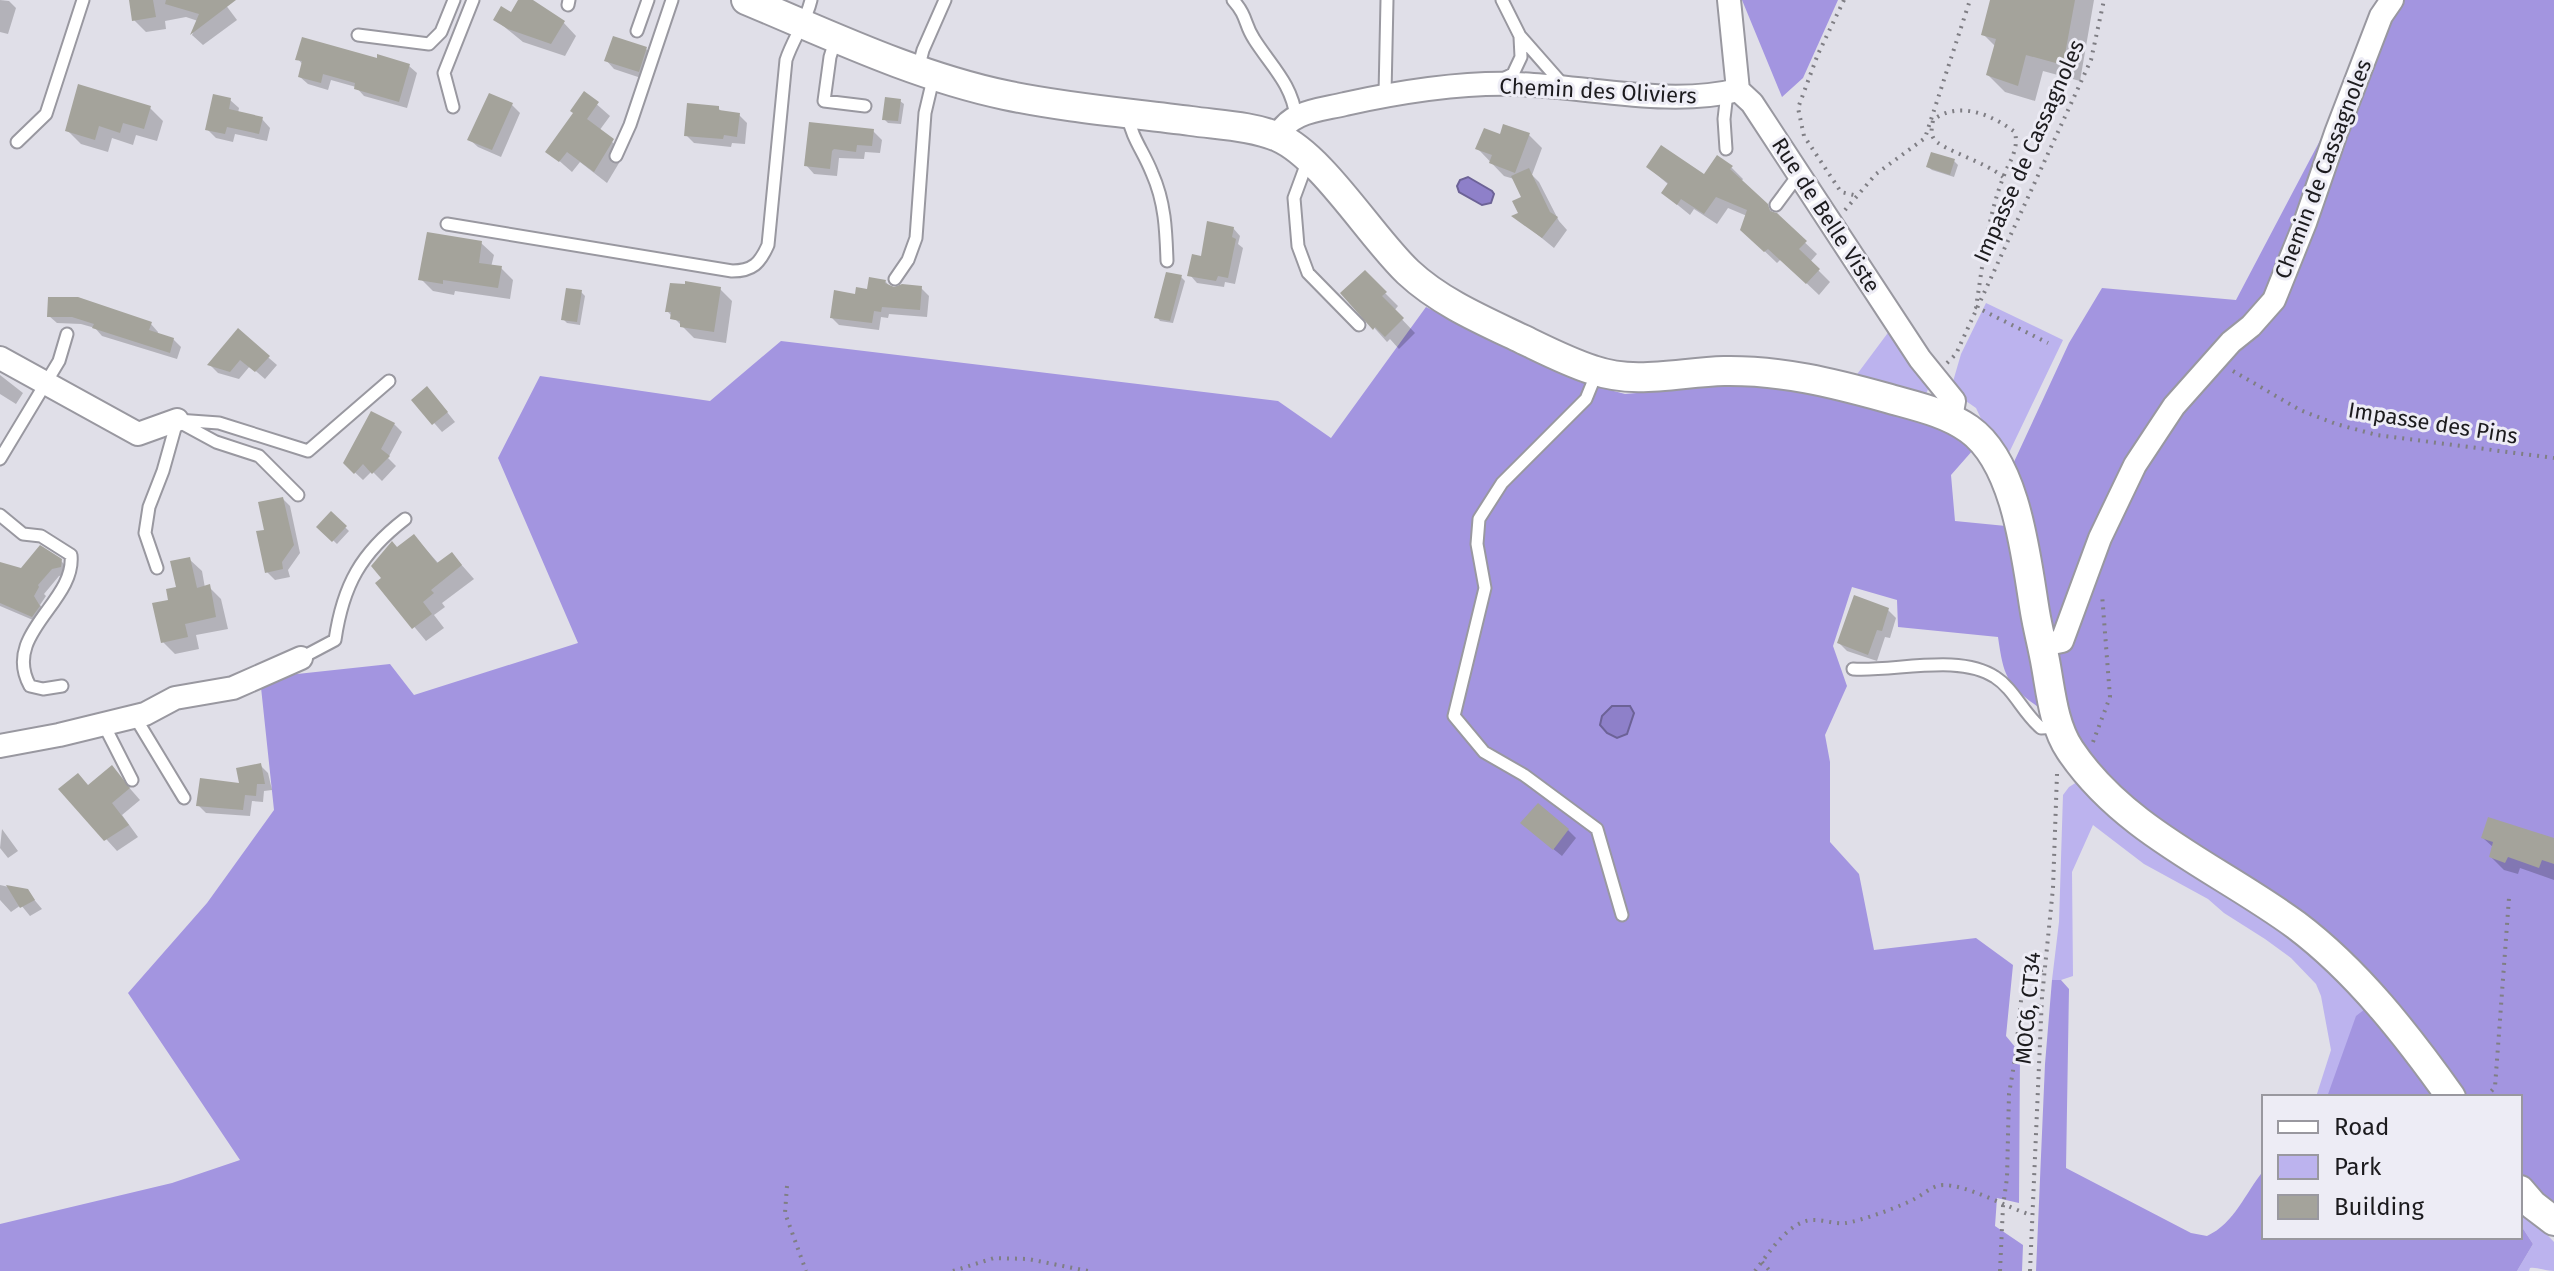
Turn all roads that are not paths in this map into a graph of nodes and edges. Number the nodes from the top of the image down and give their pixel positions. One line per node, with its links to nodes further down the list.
1 (83, 0): 27 (lane)
2 (454, 0): 15 (lane)
3 (473, 0): 24 (lane)
4 (648, 0): 14 (lane)
5 (672, 0): 29 (lane)
6 (746, 0): 13 (street)
7 (945, 0): 18 (lane)
8 (1233, 0): 26 (lane)
9 (1387, 0): 22 (lane)
10 (1502, 0): 16 (lane)
11 (1729, 0): 21 (street)
12 (2392, 0): 49 (street, Chemin de Cassagnoles)
13 (809, 6): 17 (street); 33 (lane)
14 (637, 31)
15 (358, 35)
16 (1520, 36): 19 (lane); 20 (lane)
17 (836, 38): 18 (street); 23 (lane)
18 (926, 72): 25 (street); 35 (lane)
19 (1486, 86): 20 (street, Chemin des Oliviers); 22 (street, Chemin des Oliviers)
20 (1565, 87): 21 (street, Chemin des Oliviers)
21 (1733, 91): 28 (lane); 31 (street, Rue de Belle Viste)
22 (1385, 94): 26 (street, Chemin des Oliviers)
23 (865, 106)
24 (453, 107)
25 (1126, 112): 26 (street); 34 (lane)
26 (1287, 127): 30 (street)
27 (17, 142)
28 (1726, 149)
29 (616, 156)
30 (1308, 160): 36 (lane); 39 (street)
31 (1800, 174): 32 (lane); 42 (street, Rue de Belle Viste)
32 (1776, 205)
33 (447, 224)
34 (1167, 261)
35 (895, 279)
36 (1359, 325)
37 (67, 334): 41 (lane)
38 (0, 358): 41 (street)
39 (1597, 372): 42 (street); 59 (lane)
40 (389, 381): 43 (lane)
41 (44, 383): 43 (street); 44 (lane)
42 (1951, 418): 49 (street)
43 (177, 420): 45 (lane); 48 (lane)
44 (0, 459)
45 (298, 495)
46 (0, 515): 52 (lane)
47 (405, 519): 50 (lane)
48 (157, 568)
49 (2042, 645): 55 (street)
50 (301, 658): 53 (street)
51 (1853, 669): 55 (lane)
52 (62, 686)
53 (135, 717): 54 (street); 58 (lane)
54 (104, 725): 56 (street); 57 (lane)
55 (2059, 726): 60 (street)
56 (0, 746)
57 (132, 780)
58 (184, 798)
59 (1622, 915)
60 (2450, 1095)
61 (2522, 1192): 62 (street)
62 (2554, 1221)

